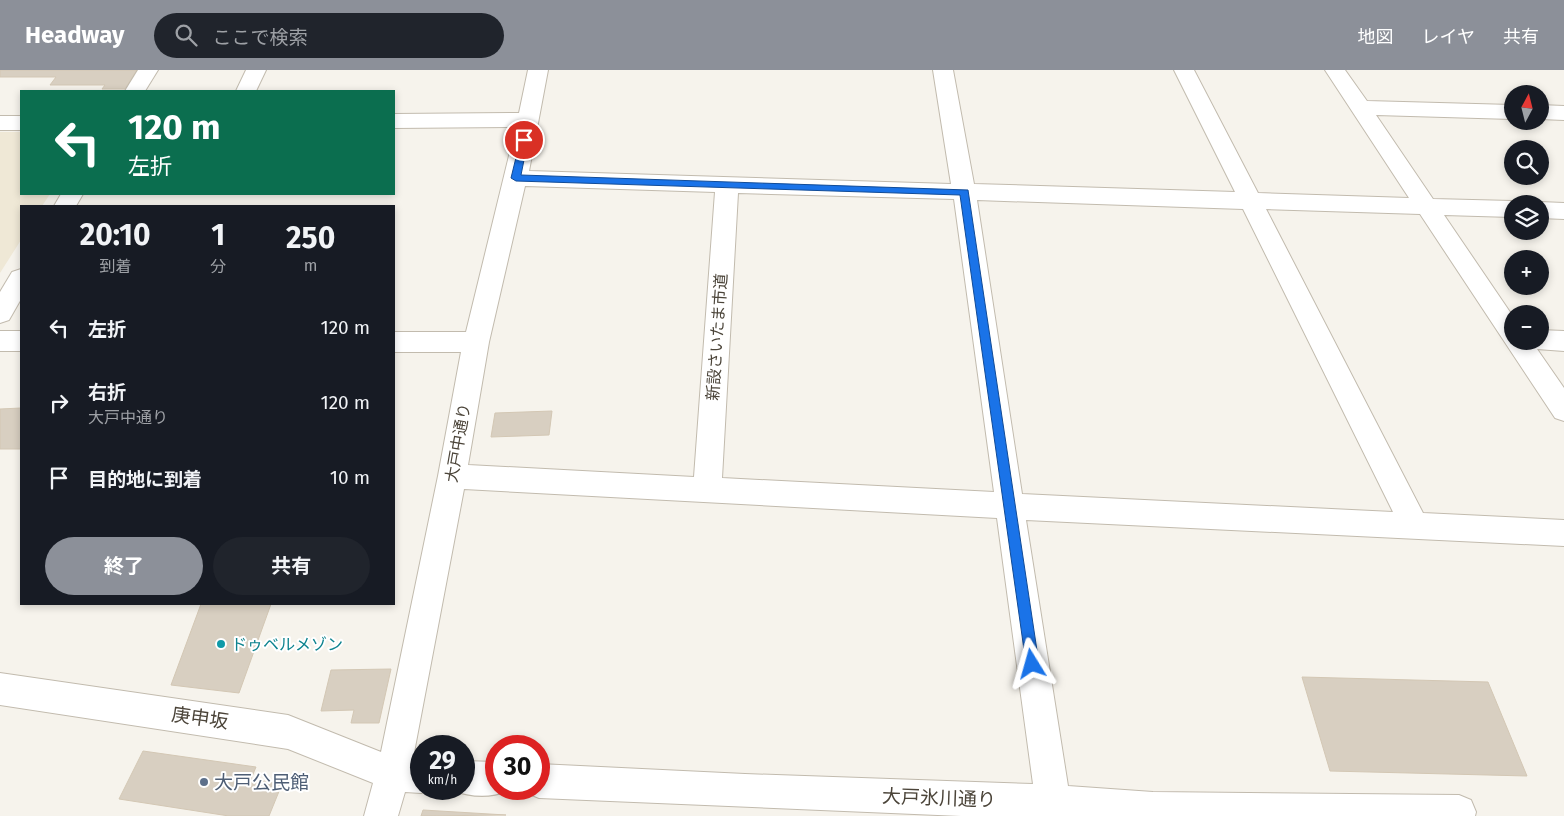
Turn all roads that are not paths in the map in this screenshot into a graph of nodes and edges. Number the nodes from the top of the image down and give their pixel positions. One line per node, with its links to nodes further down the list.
1 (148, 70): 7 (street)
2 (256, 70): 8 (street)
3 (538, 70): 13 (street, 大戸中通り)
4 (944, 70): 19 (street)
5 (1184, 70): 20 (street)
6 (1335, 70): 9 (street)
7 (136, 90)
8 (246, 90)
9 (1361, 108): 10 (street); 21 (street)
10 (1504, 112)
11 (1549, 112): 12 (street)
12 (1564, 113)
13 (528, 120): 14 (street); 17 (street, 大戸中通り)
14 (395, 121)
15 (0, 123): 16 (street)
16 (20, 123)
17 (516, 178): 18 (street); 33 (street, 大戸中通り)
18 (727, 184): 19 (street); 37 (street, 新設さいたま市道)
19 (964, 192): 20 (street); 38 (street)
20 (1251, 201): 21 (street); 39 (street)
21 (1427, 206): 22 (street); 27 (street)
22 (1504, 209)
23 (1549, 210): 24 (street)
24 (1564, 211)
25 (20, 280): 26 (street)
26 (0, 313)
27 (1504, 322)
28 (1549, 340): 29 (street)
29 (1564, 340)
30 (0, 341): 31 (street)
31 (20, 341)
32 (395, 342): 33 (street)
33 (476, 342): 36 (street, 大戸中通り)
34 (1524, 350): 35 (street)
35 (1564, 410)
36 (452, 476): 37 (street); 42 (street, 大戸中通り)
37 (707, 490): 38 (street)
38 (1009, 506): 39 (street); 44 (street)
39 (1415, 526): 40 (street)
40 (1564, 533)
41 (0, 689): 42 (street, 庚申坂)
42 (407, 775): 47 (street, 大戸中通り)
43 (550, 782): 44 (street, 大戸氷川通り)
44 (1053, 802): 45 (street, 大戸氷川通り)
45 (1154, 812): 46 (street, 大戸氷川通り)
46 (1459, 812)
47 (381, 816)

